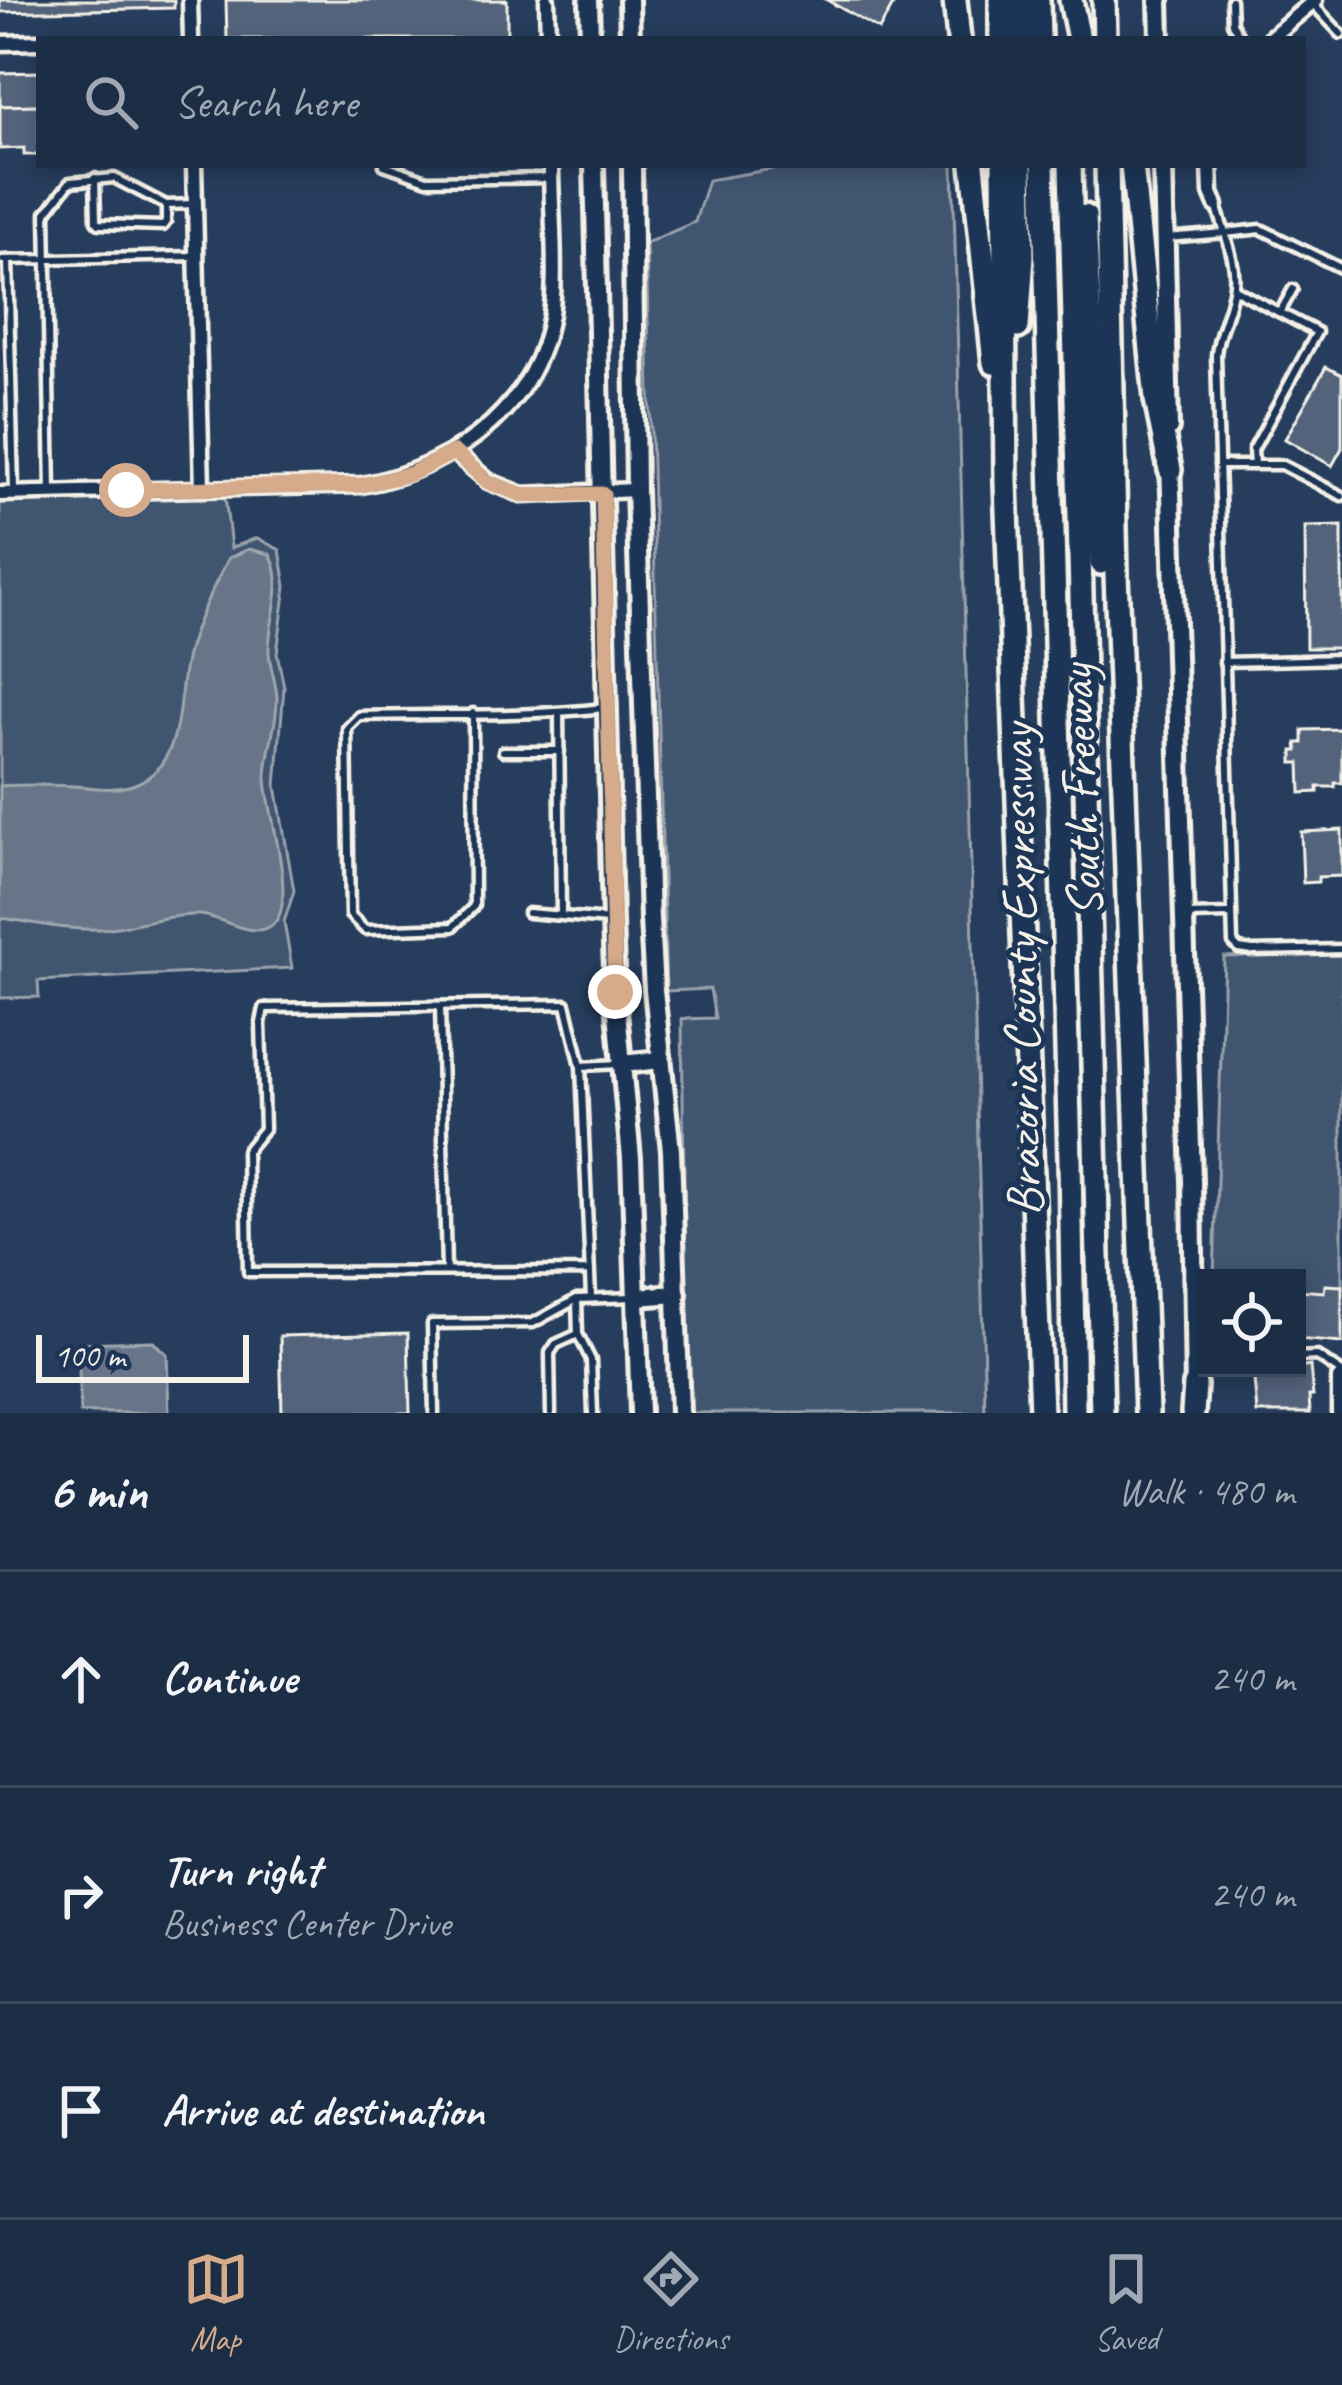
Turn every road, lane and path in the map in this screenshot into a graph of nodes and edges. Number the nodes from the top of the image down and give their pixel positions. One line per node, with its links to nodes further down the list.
1 (190, 0): 14 (street)
2 (547, 0): 15 (street)
3 (589, 0): 16 (street)
4 (629, 0): 17 (street)
5 (955, 0): 18 (highway)
6 (1000, 0): 19 (highway)
7 (1019, 0): 20 (highway)
8 (1038, 0): 21 (highway)
9 (1068, 0): 22 (highway); 23 (highway)
10 (1159, 0): 24 (street)
11 (1231, 0): 25 (lane)
12 (1314, 1): 13 (lane); 26 (street)
13 (1341, 34)
14 (190, 36)
15 (548, 36)
16 (590, 36)
17 (630, 36)
18 (959, 36)
19 (1001, 36)
20 (1019, 36)
21 (1039, 36)
22 (1066, 36)
23 (1078, 36)
24 (1160, 36)
25 (1239, 36)
26 (1273, 36)
27 (0, 43): 28 (street)
28 (36, 43)
29 (194, 168): 45 (street)
30 (393, 168): 43 (lane)
31 (594, 168): 66 (street)
32 (632, 168): 63 (street)
33 (973, 168): 61 (highway)
34 (1003, 168): 61 (highway, South Freeway)
35 (1021, 168): 61 (highway)
36 (1043, 168): 102 (highway, Brazoria County Expressway)
37 (1070, 168): 103 (highway, Brazoria County Expressway)
38 (1084, 168): 69 (highway)
39 (1108, 168): 69 (highway, South Freeway)
40 (1132, 168): 60 (highway)
41 (1163, 168): 49 (street)
42 (1210, 168): 47 (street)
43 (551, 171): 57 (street)
44 (94, 178): 46 (lane); 46 (lane); 52 (lane)
45 (195, 204): 46 (lane); 50 (street)
46 (166, 205)
47 (1216, 205): 48 (lane)
48 (1225, 233): 49 (lane); 53 (lane); 54 (lane)
49 (1165, 238): 60 (street)
50 (196, 256): 52 (lane); 62 (street)
51 (3, 260): 52 (lane); 65 (lane)
52 (46, 260): 64 (lane)
53 (1342, 269)
54 (1234, 288): 56 (lane); 58 (lane)
55 (1293, 289): 56 (lane)
56 (1280, 313): 59 (lane)
57 (454, 452): 62 (street); 66 (street)
58 (1219, 465): 59 (lane); 70 (lane)
59 (1254, 465): 67 (lane)
60 (1170, 470): 79 (street)
61 (1006, 483): 101 (highway, South Freeway)
62 (202, 489): 64 (street)
63 (637, 490): 66 (street); 83 (street)
64 (50, 493): 65 (street)
65 (7, 494)
66 (603, 494): 71 (street)
67 (1342, 496)
68 (1342, 659): 70 (lane)
69 (1119, 662): 104 (highway, South Freeway)
70 (1224, 662): 77 (lane)
71 (608, 708): 73 (lane); 80 (street)
72 (473, 713): 72 (lane); 73 (lane)
73 (560, 713): 75 (lane)
74 (503, 751): 75 (lane)
75 (560, 751): 78 (lane)
76 (528, 913): 78 (lane)
77 (1231, 914): 79 (lane); 81 (lane)
78 (561, 915): 80 (lane)
79 (1182, 915): 95 (street)
80 (612, 920): 84 (street)
81 (1342, 949)
82 (440, 1006): 85 (lane); 86 (lane); 86 (lane)
83 (661, 1060): 84 (street); 88 (street)
84 (622, 1064): 85 (lane); 89 (street)
85 (581, 1066): 87 (lane)
86 (446, 1271): 87 (lane)
87 (590, 1271): 90 (lane)
88 (677, 1294): 89 (street); 100 (street)
89 (636, 1297): 90 (lane); 99 (street)
90 (591, 1298): 91 (lane)
91 (577, 1299): 92 (lane); 96 (lane)
92 (578, 1334): 97 (lane); 98 (lane)
93 (1306, 1357): 94 (lane)
94 (1342, 1374): 106 (street)
95 (1195, 1385): 105 (highway)
96 (434, 1413)
97 (551, 1413)
98 (592, 1413)
99 (640, 1413)
100 (680, 1413)
101 (1038, 1413)
102 (1074, 1413)
103 (1102, 1413)
104 (1147, 1413)
105 (1194, 1413)
106 (1339, 1413)

